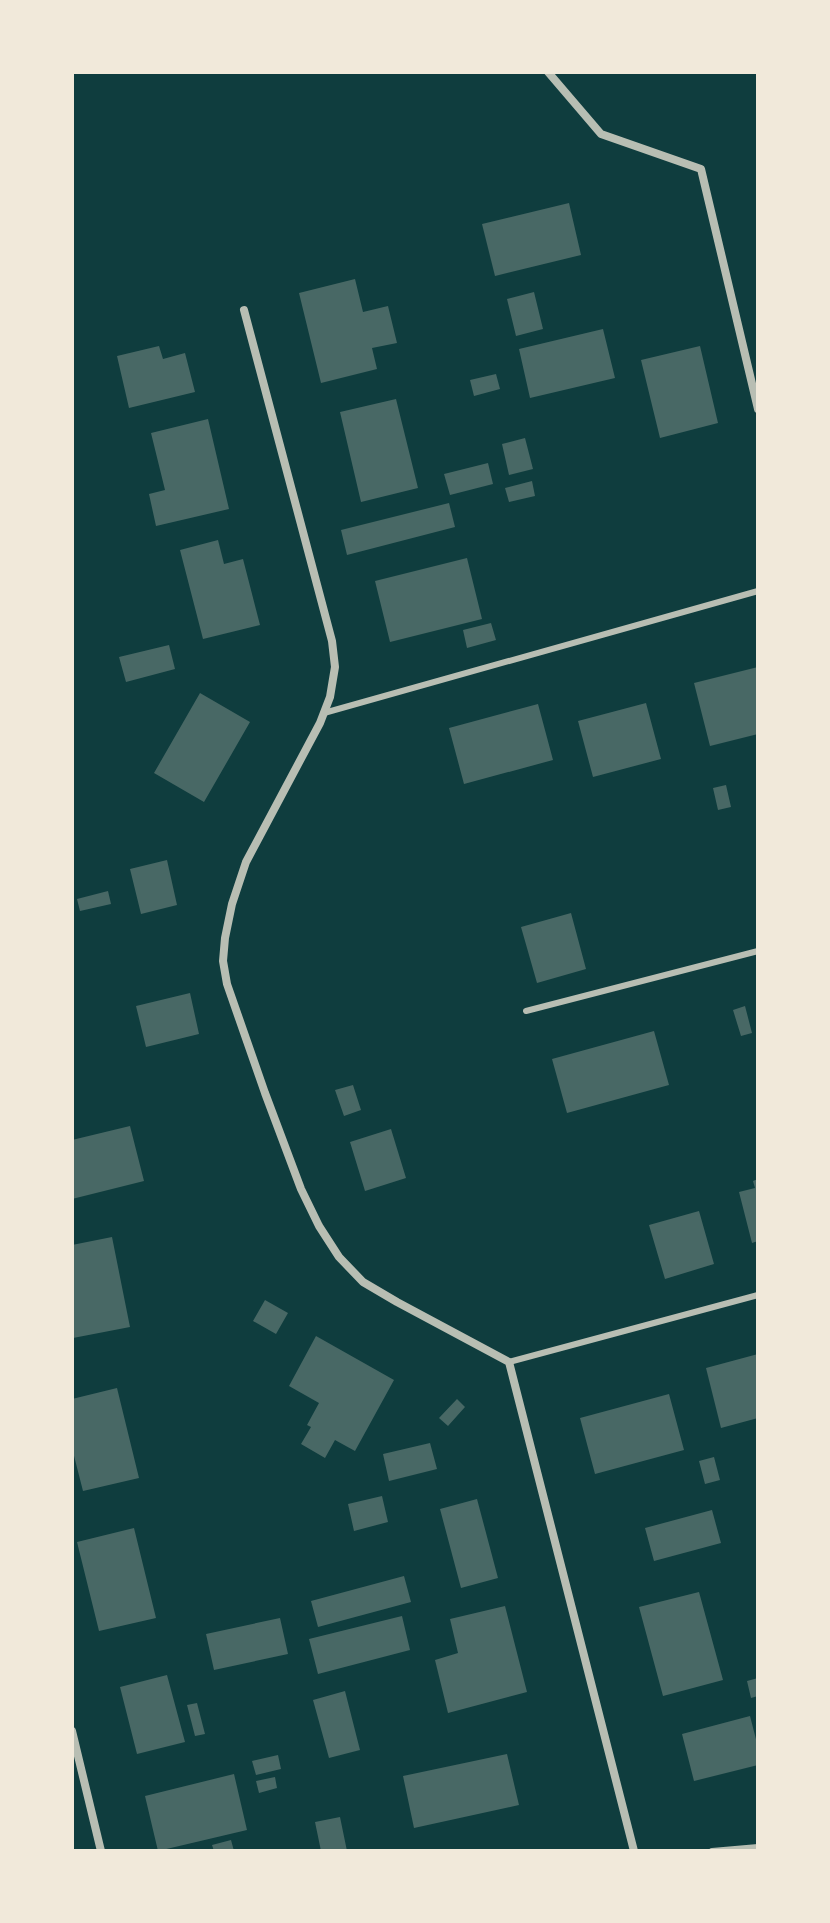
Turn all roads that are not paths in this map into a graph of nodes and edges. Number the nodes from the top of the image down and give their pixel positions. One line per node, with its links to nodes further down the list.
1 (548, 72): 3 (street)
2 (244, 310): 6 (street)
3 (756, 394): 4 (street)
4 (758, 409)
5 (758, 591): 6 (lane)
6 (324, 713): 10 (street)
7 (758, 951): 8 (lane)
8 (526, 1011)
9 (758, 1295): 10 (lane)
10 (509, 1362): 14 (street)
11 (72, 1731): 13 (street)
12 (758, 1847): 15 (lane)
13 (101, 1851)
14 (634, 1851)
15 (712, 1851)

